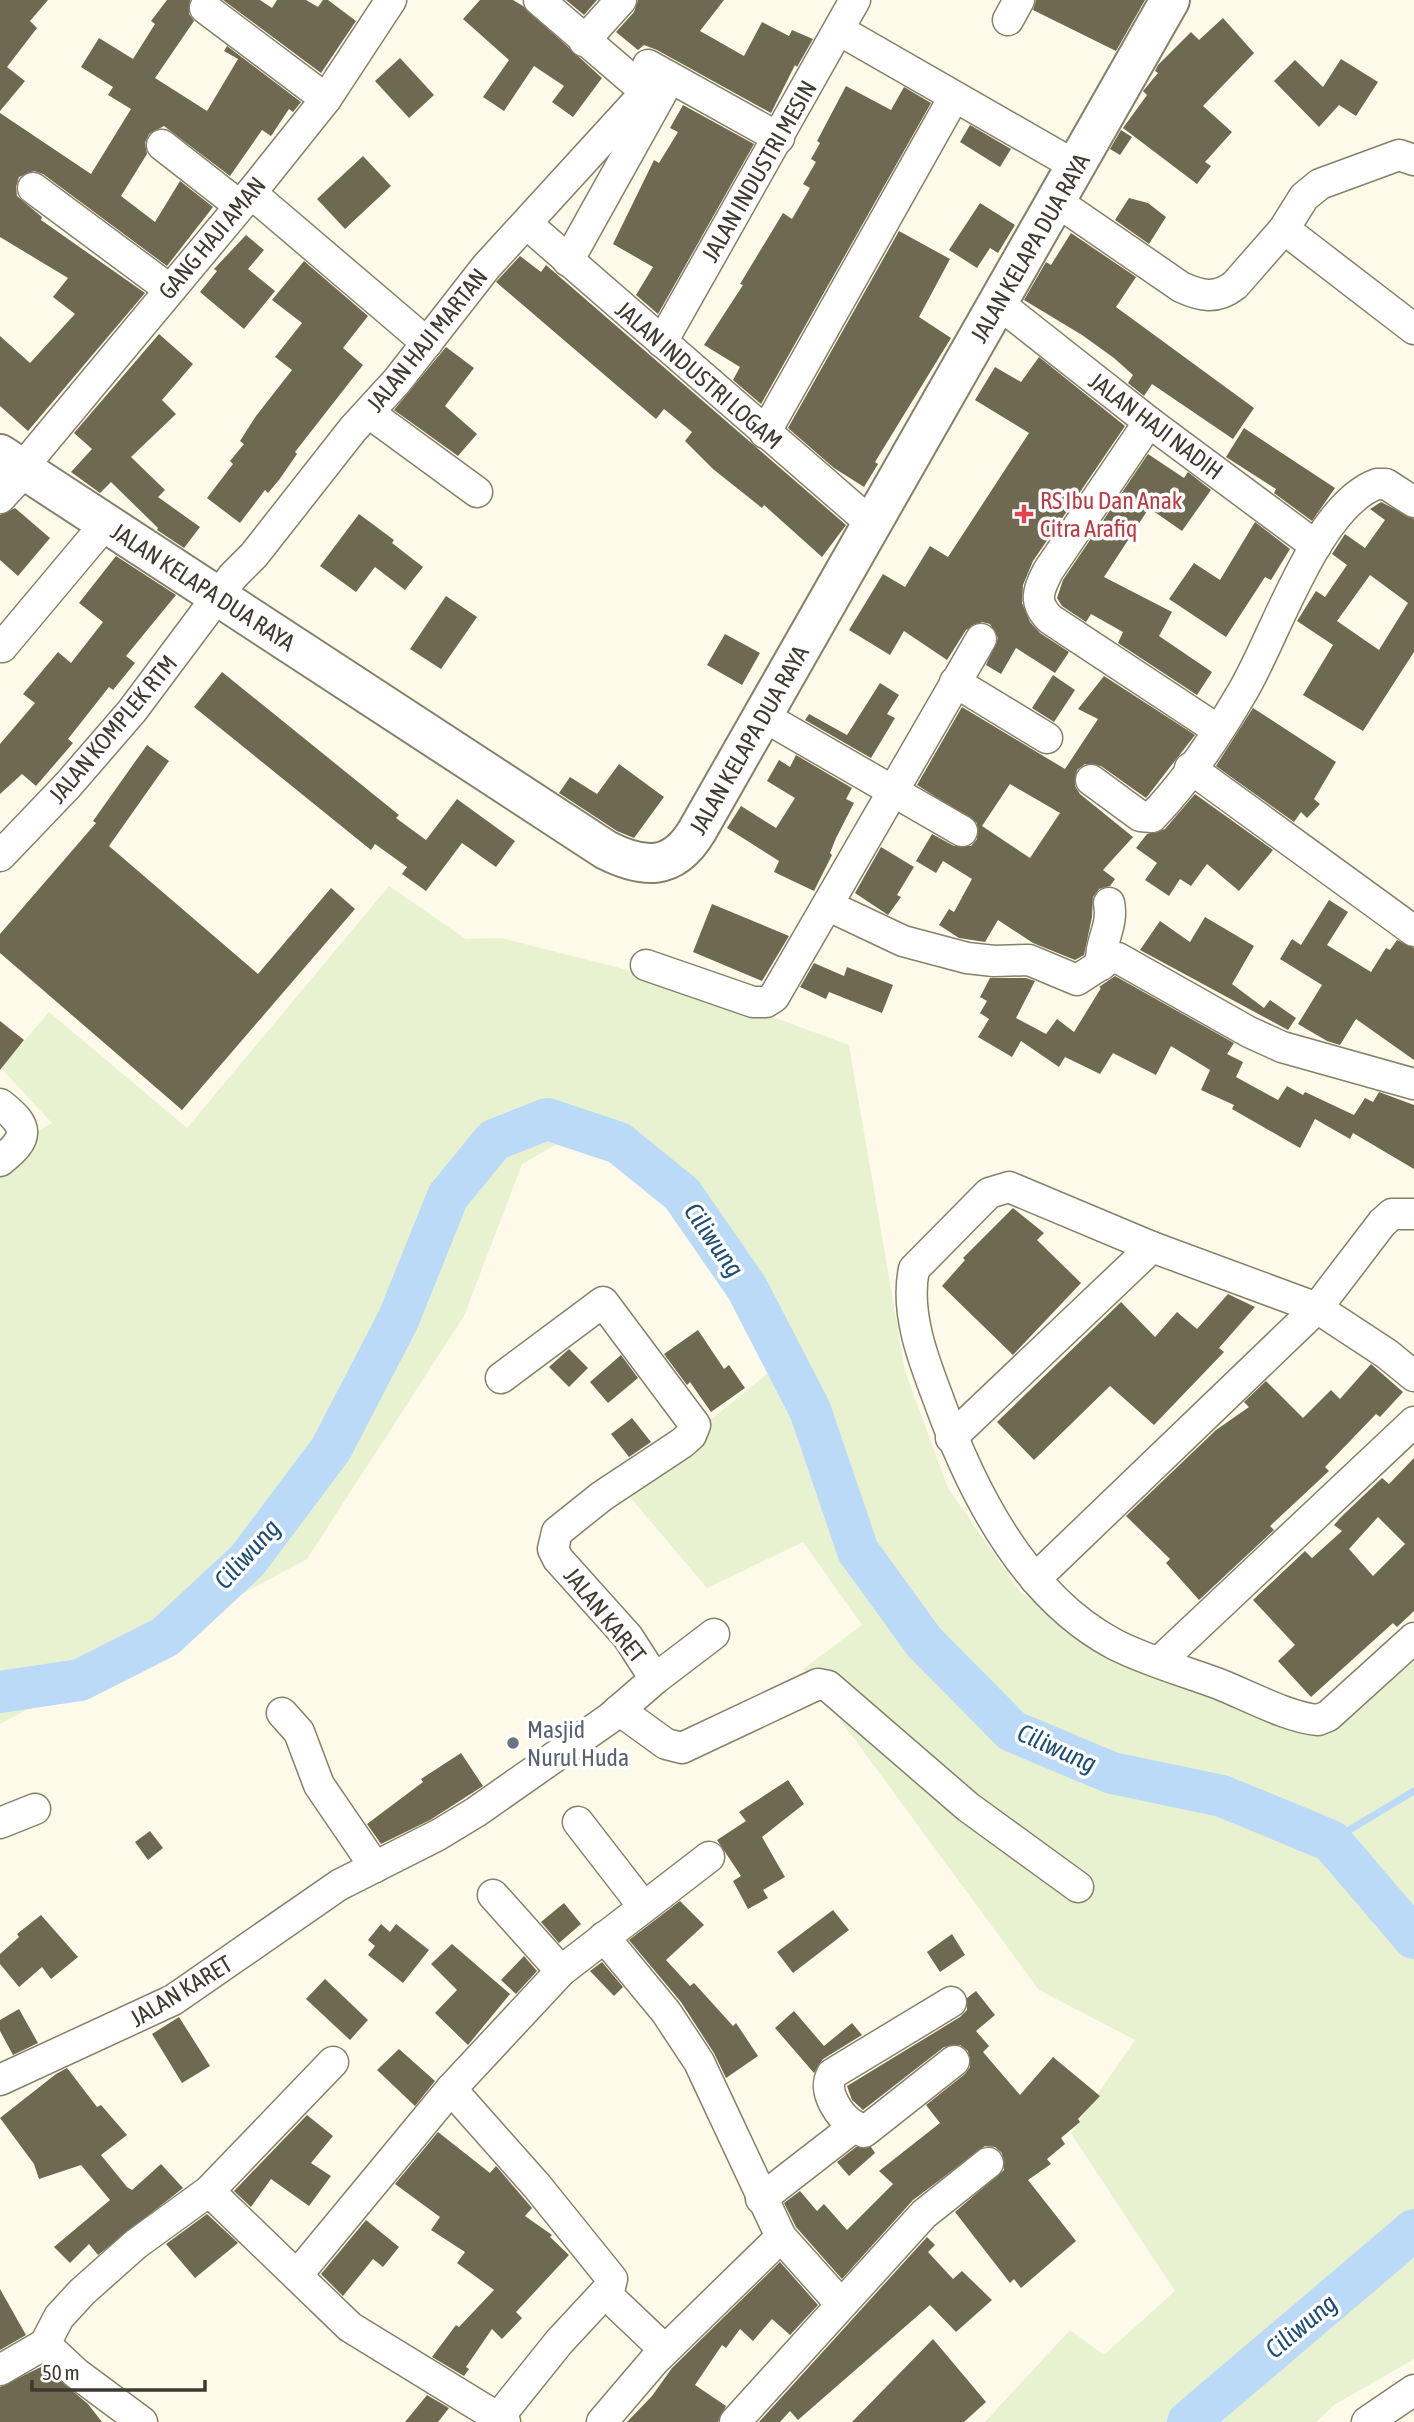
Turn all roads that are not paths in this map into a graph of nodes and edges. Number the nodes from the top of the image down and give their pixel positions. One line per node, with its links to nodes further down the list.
1 (391, 0): 11 (street, GANG HAJI AMAN)
2 (539, 0): 8 (street)
3 (621, 0): 8 (street)
4 (855, 0): 7 (street, JALAN INDUSTRI MESIN)
5 (1170, 0): 15 (main road, JALAN KELAPA DUA RAYA)
6 (205, 8): 11 (street)
7 (839, 30): 10 (street); 12 (street, JALAN INDUSTRI MESIN)
8 (584, 41): 9 (street)
9 (655, 78): 12 (street); 19 (street, JALAN HAJI MARTAN); 21 (street)
10 (954, 97): 15 (street); 29 (street)
11 (326, 99): 17 (street, GANG HAJI AMAN)
12 (779, 138): 25 (street, JALAN INDUSTRI MESIN)
13 (162, 145): 17 (street)
14 (1414, 160): 20 (street)
15 (1076, 166): 18 (main road, JALAN KELAPA DUA RAYA)
16 (33, 188): 22 (street)
17 (246, 199): 22 (street, GANG HAJI AMAN); 26 (street)
18 (1056, 201): 20 (street); 23 (main road, JALAN KELAPA DUA RAYA)
19 (527, 224): 21 (street, JALAN INDUSTRI LOGAM); 26 (street, JALAN HAJI MARTAN)
20 (1284, 229): 24 (street)
21 (568, 261): 25 (street, JALAN INDUSTRI LOGAM)
22 (169, 289): 30 (street, GANG HAJI AMAN)
23 (998, 303): 28 (street, JALAN HAJI NADIH); 34 (main road, JALAN KELAPA DUA RAYA)
24 (1414, 329)
25 (662, 342): 29 (street, JALAN INDUSTRI LOGAM)
26 (427, 343): 27 (street, JALAN HAJI MARTAN)
27 (369, 413): 31 (street); 36 (street, JALAN HAJI MARTAN)
28 (1149, 422): 35 (street, JALAN HAJI NADIH); 41 (street)
29 (765, 433): 34 (street, JALAN INDUSTRI LOGAM)
30 (12, 472): 33 (main road, JALAN KELAPA DUA RAYA)
31 (477, 492)
32 (1414, 502): 35 (street)
33 (106, 523): 36 (main road, JALAN KELAPA DUA RAYA); 38 (street)
34 (872, 524): 40 (main road, JALAN KELAPA DUA RAYA)
35 (1316, 546): 41 (street)
36 (219, 597): 40 (main road, JALAN KELAPA DUA RAYA); 47 (street, JALAN KOMPLEK RTM)
37 (981, 639): 39 (street)
38 (2, 647)
39 (955, 682): 42 (street); 45 (street)
40 (763, 716): 45 (street)
41 (1218, 730): 43 (street)
42 (1046, 738)
43 (1190, 768): 44 (street); 50 (street)
44 (1091, 780)
45 (891, 793): 46 (street); 49 (street)
46 (962, 831)
47 (0, 856)
48 (1110, 903): 52 (street)
49 (829, 906): 51 (street); 52 (street)
50 (1414, 931)
51 (646, 965)
52 (1101, 965): 53 (street)
53 (1414, 1084)
54 (0, 1104): 55 (street)
55 (0, 1161)
56 (1414, 1214): 58 (street)
57 (1152, 1247): 58 (street); 62 (street); 62 (street)
58 (1317, 1308): 59 (street); 63 (street)
59 (1414, 1376)
60 (502, 1378): 67 (street, JALAN KARET)
61 (1414, 1422): 66 (street)
62 (951, 1438): 63 (street)
63 (1035, 1579): 66 (street)
64 (714, 1634): 67 (street)
65 (1414, 1638): 66 (street)
66 (1159, 1662)
67 (655, 1679): 68 (street, JALAN KARET)
68 (619, 1710): 74 (street, JALAN KARET); 75 (street)
69 (282, 1713): 74 (street)
70 (35, 1809): 72 (street)
71 (578, 1822): 77 (street)
72 (0, 1823)
73 (709, 1857): 77 (street)
74 (375, 1867): 83 (street, JALAN KARET)
75 (1078, 1887)
76 (493, 1895): 79 (street)
77 (643, 1906): 78 (street)
78 (604, 1937): 79 (street); 88 (street)
79 (561, 1971): 84 (street)
80 (951, 2002): 85 (street)
81 (954, 2061): 85 (street)
82 (333, 2062): 87 (street)
83 (4, 2068)
84 (451, 2089): 90 (street); 91 (street)
85 (855, 2126): 88 (street)
86 (988, 2163): 92 (street)
87 (209, 2191): 90 (street); 93 (street)
88 (761, 2199): 89 (street)
89 (781, 2236): 92 (street); 94 (street)
90 (298, 2274): 97 (street)
91 (605, 2293): 94 (street); 97 (street)
92 (840, 2303): 98 (street)
93 (45, 2344): 95 (street); 99 (street)
94 (665, 2350): 100 (street)
95 (0, 2371)
96 (1414, 2390): 101 (street)
97 (489, 2418)
98 (743, 2419)
99 (142, 2422)
100 (602, 2422)
101 (1367, 2422)

